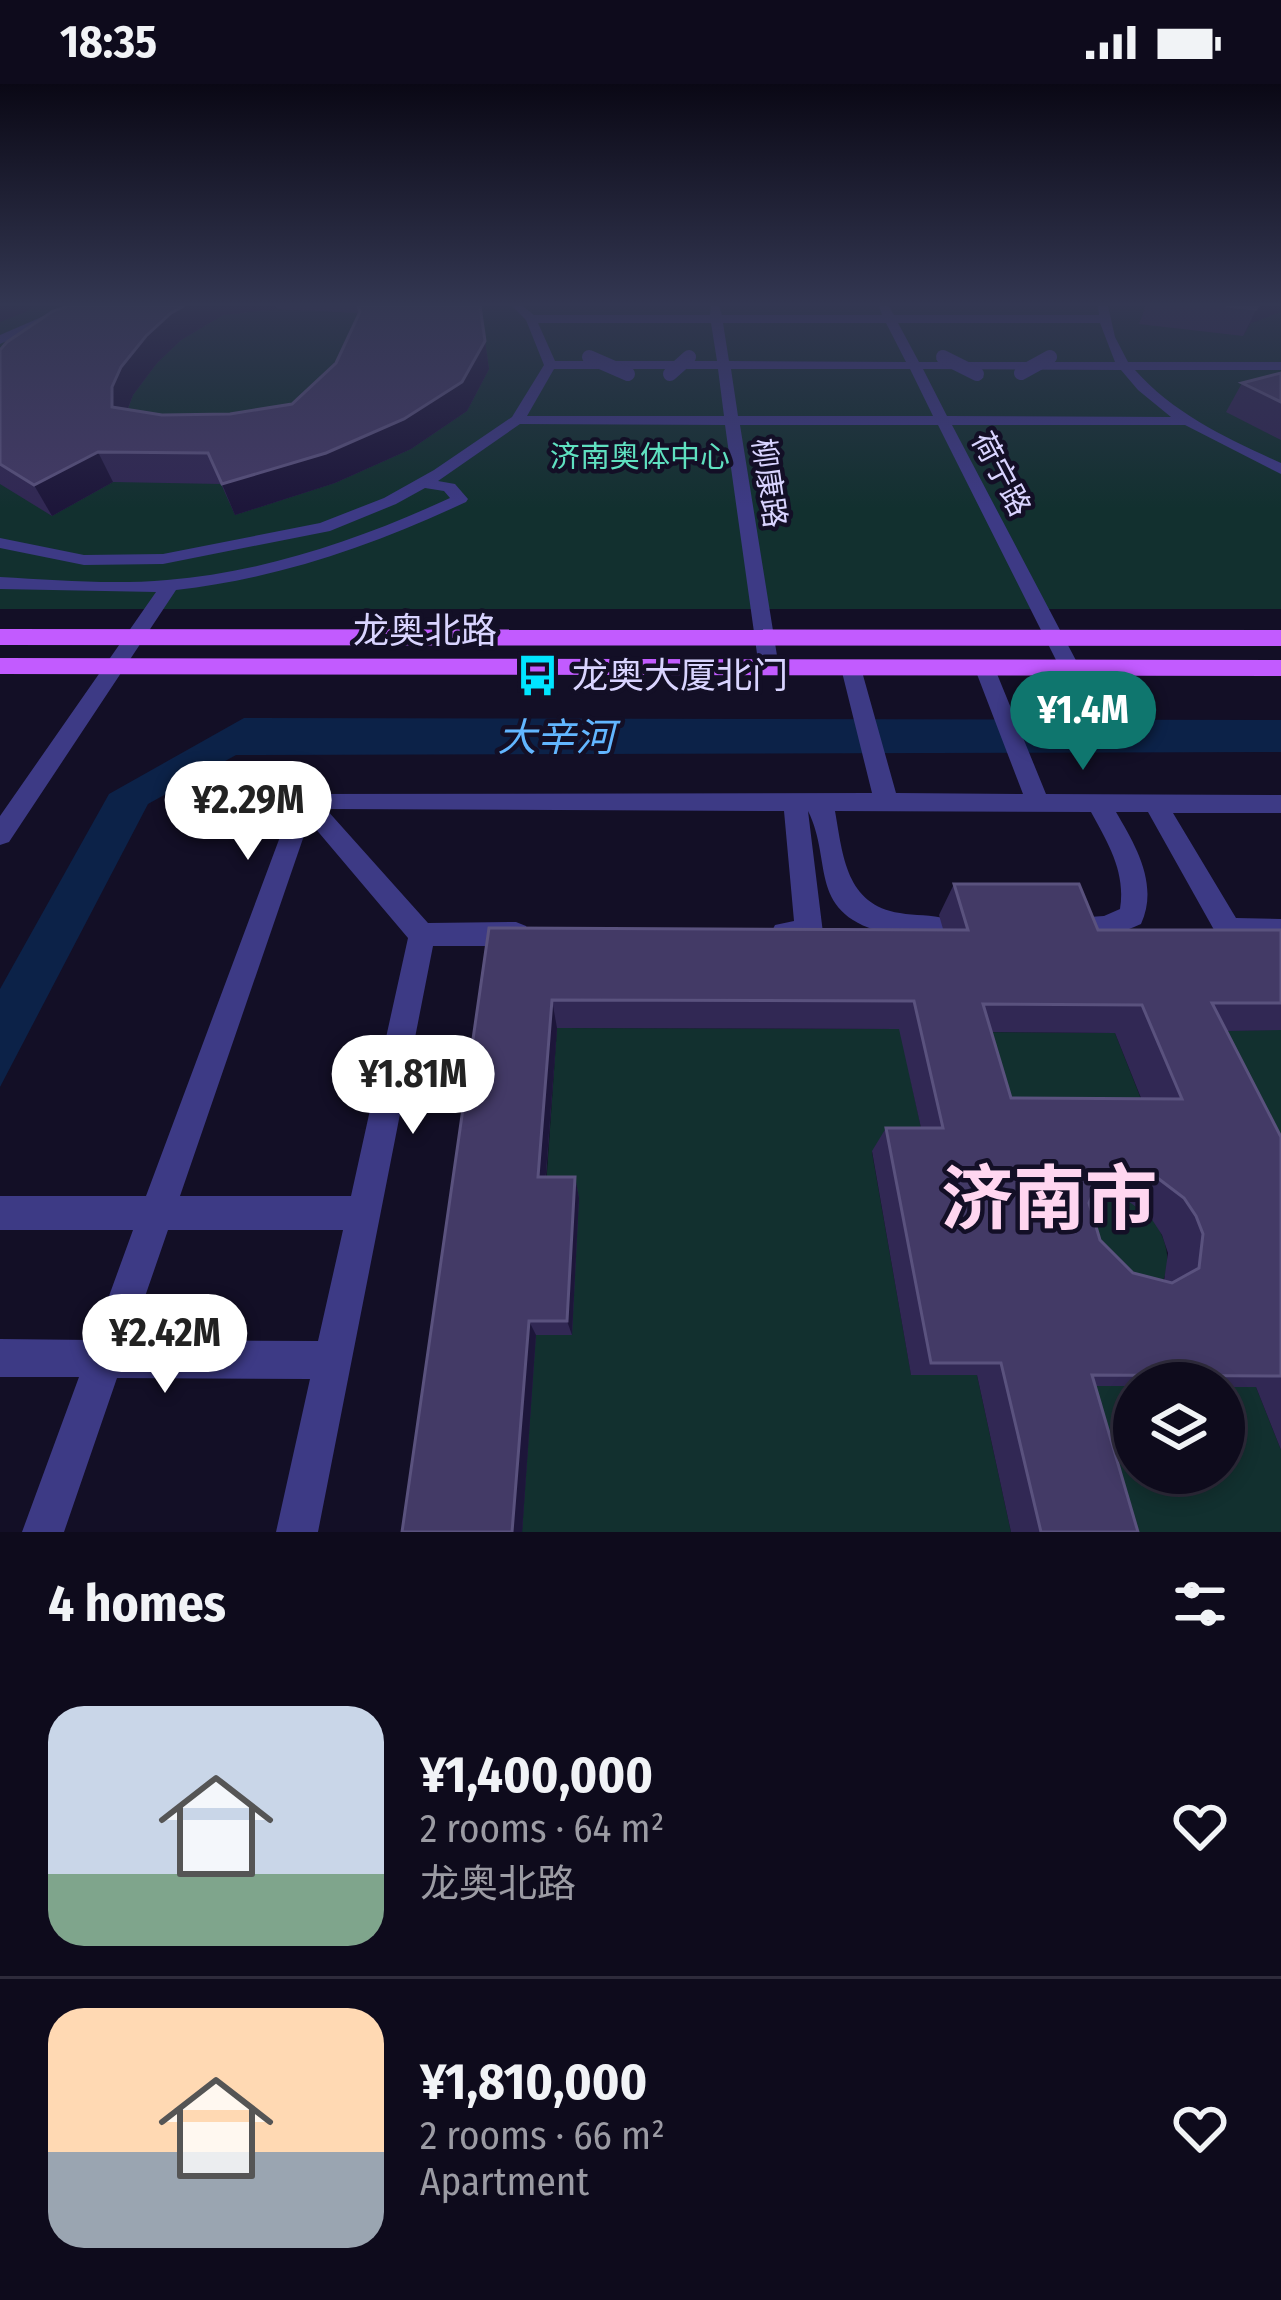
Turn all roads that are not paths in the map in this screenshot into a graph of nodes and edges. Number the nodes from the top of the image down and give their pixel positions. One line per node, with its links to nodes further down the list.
1 (545, 374): 10 (street)
2 (626, 374): 7 (street, bridge)
3 (724, 374): 9 (street, 柳康路)
4 (917, 374): 11 (street, 荷宁路)
5 (976, 374): 8 (street, bridge)
6 (1133, 374): 12 (street)
7 (629, 375)
8 (979, 375)
9 (732, 419): 10 (street); 11 (street); 22 (street, 柳康路)
10 (518, 420): 14 (street)
11 (942, 420): 12 (street); 23 (street, 荷宁路)
12 (1186, 421): 13 (street)
13 (1281, 470)
14 (423, 483): 15 (street); 18 (street)
15 (0, 543)
16 (0, 583): 17 (street)
17 (25, 584): 18 (street); 19 (street)
18 (170, 586): 20 (street)
19 (0, 604)
20 (133, 636): 21 (main road, 龙奥北路); 22 (main road, 龙奥北路); 26 (street)
21 (0, 637)
22 (764, 638): 23 (main road, 龙奥北路); 27 (street, 柳康路)
23 (1056, 638): 24 (main road, 龙奥北路); 29 (street, 荷宁路)
24 (1281, 638)
25 (0, 666): 26 (main road, 龙奥北路)
26 (114, 666): 27 (main road, 龙奥北路); 39 (street)
27 (769, 668): 28 (main road, 龙奥北路)
28 (851, 668): 31 (main road, 龙奥北路); 34 (street)
29 (1070, 668): 30 (main road, 龙奥北路); 31 (main road, 龙奥北路)
30 (1281, 668)
31 (985, 669): 35 (street)
32 (304, 800): 33 (street); 45 (street); 47 (street)
33 (808, 802): 34 (street); 40 (street); 43 (street)
34 (886, 802): 35 (street)
35 (1038, 803): 36 (street)
36 (1098, 803): 37 (street); 41 (street)
37 (1155, 803): 38 (street); 42 (street)
38 (1281, 804)
39 (0, 835)
40 (937, 927)
41 (1069, 927)
42 (1281, 930)
43 (763, 933)
44 (536, 934): 45 (street)
45 (422, 935): 48 (street)
46 (0, 1213): 47 (street)
47 (157, 1213): 48 (street); 50 (street)
48 (362, 1213): 51 (street)
49 (0, 1358): 50 (street)
50 (105, 1358): 51 (street); 52 (street)
51 (332, 1360): 53 (street)
52 (43, 1532)
53 (298, 1532)

